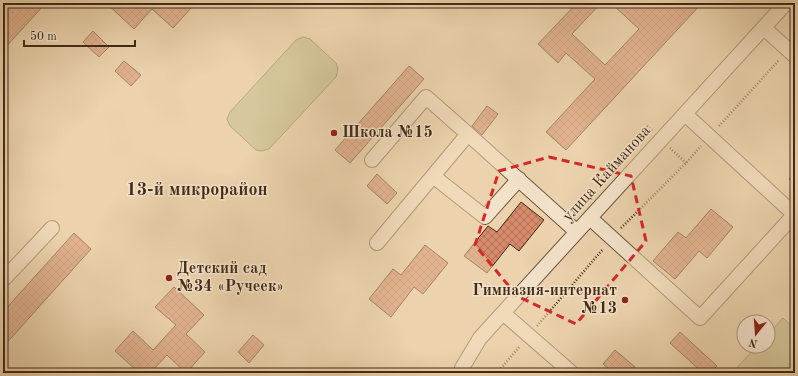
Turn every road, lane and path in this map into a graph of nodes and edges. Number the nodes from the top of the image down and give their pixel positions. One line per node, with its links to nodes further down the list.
1 (786, 3): 2 (street, улица Кайманова)
2 (764, 28): 3 (street); 4 (street, улица Кайманова)
3 (792, 53): 6 (path)
4 (685, 114): 6 (street); 11 (street, улица Кайманова)
5 (468, 134): 7 (street); 8 (street); 9 (street)
6 (709, 137): 10 (street); 14 (path)
7 (372, 160)
8 (433, 176): 9 (street); 15 (street)
9 (519, 179): 13 (street)
10 (795, 215): 14 (street)
11 (590, 218): 13 (street, улица Кайманова); 14 (street)
12 (52, 228): 16 (street)
13 (577, 232): 17 (street, улица Кайманова)
14 (612, 239): 18 (path)
15 (377, 243)
16 (3, 280)
17 (503, 313): 18 (street); 19 (street, улица Кайманова)
18 (529, 336): 20 (path); 21 (street)
19 (461, 373)
20 (497, 373)
21 (572, 373)

